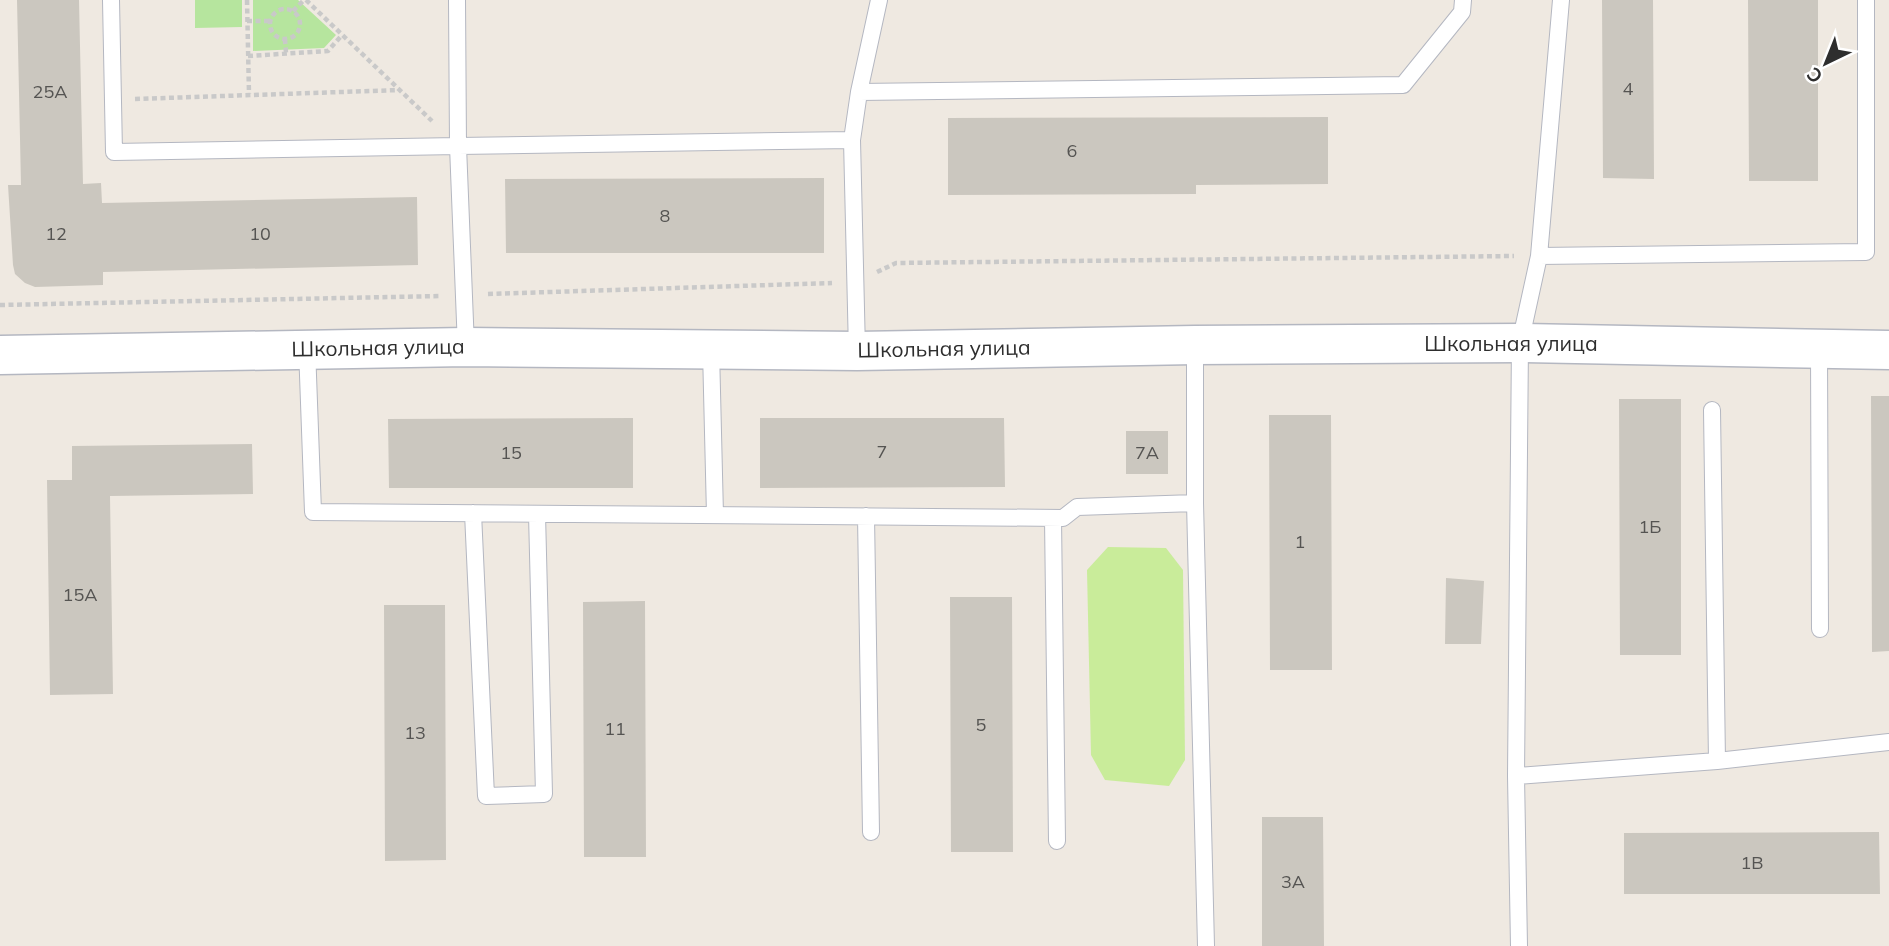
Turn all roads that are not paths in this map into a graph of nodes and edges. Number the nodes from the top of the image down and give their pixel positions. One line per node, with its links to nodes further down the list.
1 (111, 0): 9 (lane)
2 (457, 0): 9 (lane)
3 (878, 0): 7 (lane)
4 (1463, 0): 7 (lane)
5 (1561, 0): 10 (lane)
6 (1866, 0): 10 (lane)
7 (859, 92): 8 (lane)
8 (852, 140): 9 (lane); 18 (lane)
9 (458, 146): 13 (lane)
10 (1539, 256): 11 (lane)
11 (1520, 343): 12 (street, Школьная улица); 15 (street, Школьная улица); 30 (lane)
12 (1195, 345): 18 (street, Школьная улица); 21 (lane)
13 (466, 346): 14 (street, Школьная улица); 16 (street, Школьная улица)
14 (307, 348): 19 (street, Школьная улица); 22 (lane)
15 (1819, 348): 17 (street, Школьная улица); 27 (lane)
16 (711, 349): 18 (street, Школьная улица); 24 (lane)
17 (1889, 350)
18 (857, 351)
19 (0, 355)
20 (1712, 410): 29 (lane)
21 (1195, 503): 26 (lane); 33 (lane)
22 (473, 513): 23 (lane); 23 (lane)
23 (537, 514): 24 (lane)
24 (715, 515): 25 (lane)
25 (866, 516): 26 (lane); 31 (lane)
26 (1053, 518): 32 (lane)
27 (1820, 629)
28 (1889, 742): 29 (lane)
29 (1717, 761): 30 (lane)
30 (1516, 776): 34 (lane)
31 (870, 832)
32 (1057, 841)
33 (1206, 946)
34 (1519, 946)

